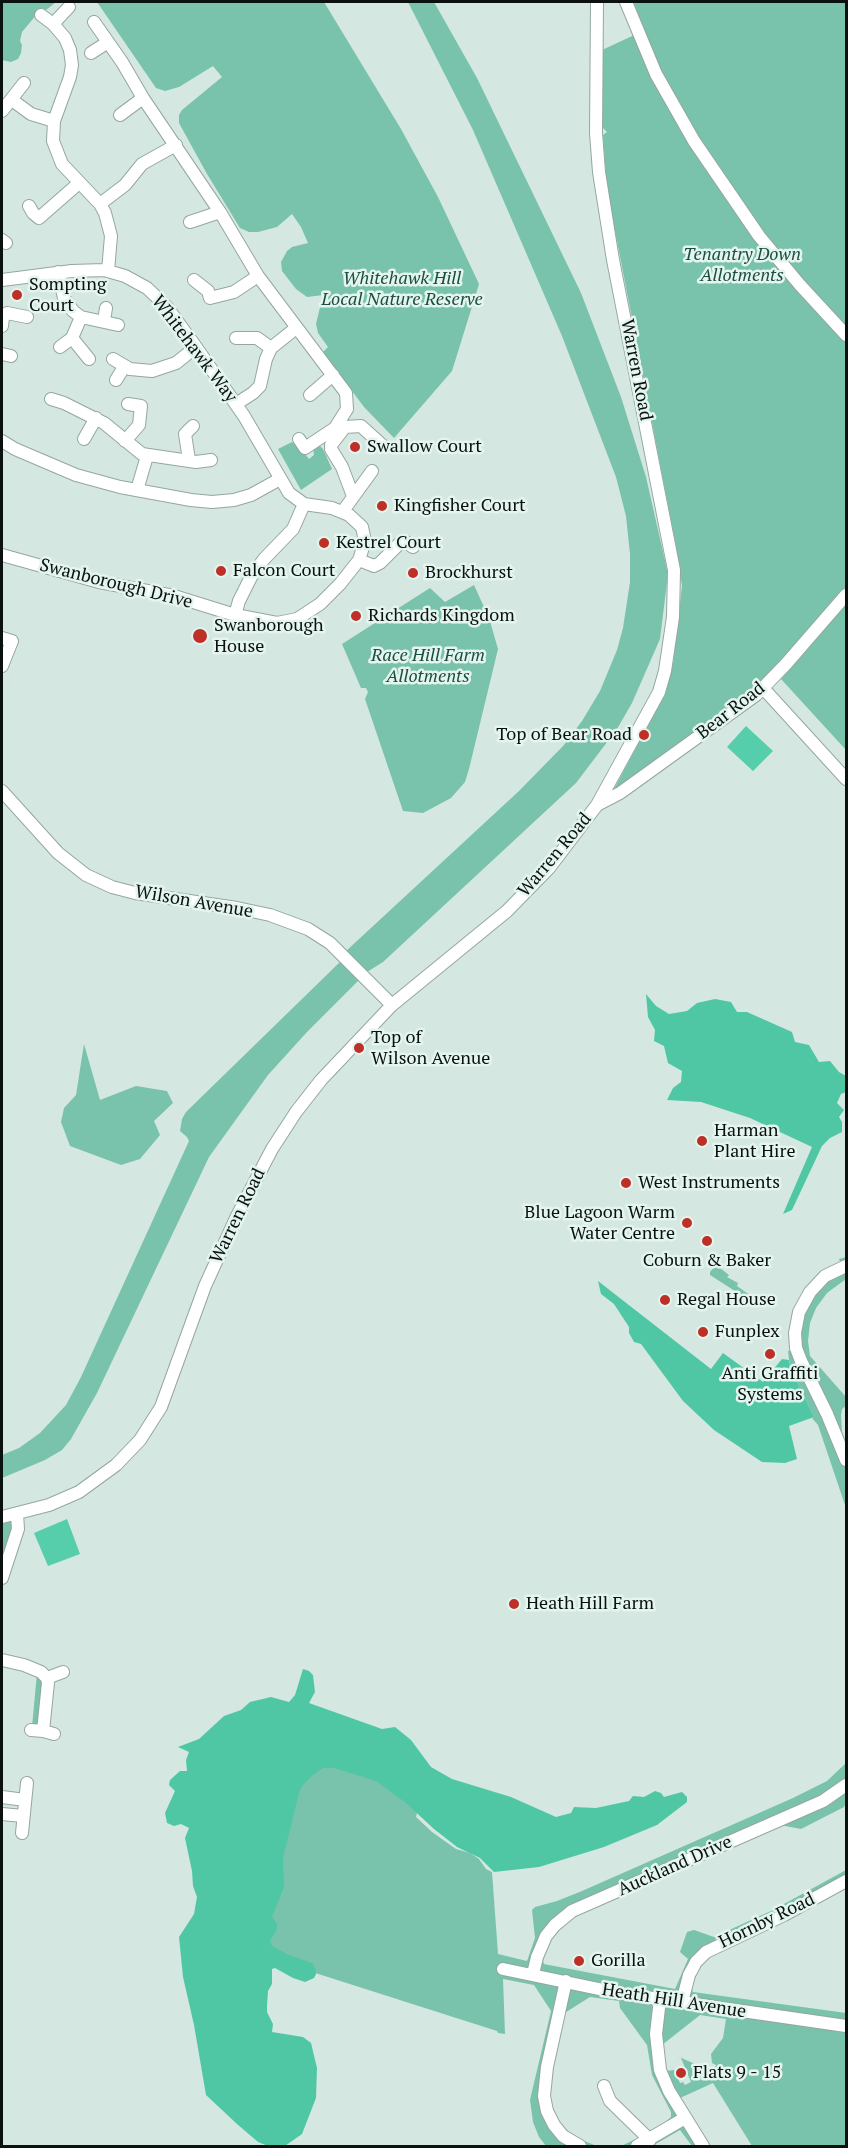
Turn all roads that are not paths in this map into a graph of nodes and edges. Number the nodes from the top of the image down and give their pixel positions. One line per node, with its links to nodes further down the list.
1 (597, 2): 74 (street, Warren Road)
2 (626, 2): 33 (street)
3 (69, 7): 6 (street)
4 (41, 15): 6 (street)
5 (94, 22): 7 (street)
6 (53, 24): 14 (street)
7 (108, 42): 8 (street); 10 (street)
8 (91, 53)
9 (24, 83): 11 (street)
10 (143, 98): 13 (street); 15 (street)
11 (12, 100): 12 (street); 14 (street)
12 (2, 111)
13 (120, 115)
14 (54, 121): 16 (street)
15 (176, 145): 17 (street); 19 (street)
16 (79, 183): 17 (street); 18 (street)
17 (100, 204): 21 (street)
18 (29, 206)
19 (220, 212): 20 (street); 23 (street)
20 (190, 222)
21 (108, 271): 22 (street, Whitehawk Way); 37 (street, Whitehawk Way)
22 (58, 272): 24 (street, Whitehawk Way); 28 (street)
23 (258, 276): 25 (street); 32 (street)
24 (2, 280)
25 (194, 280)
26 (106, 308): 29 (street)
27 (27, 317): 31 (street)
28 (81, 317): 29 (street); 34 (street)
29 (104, 321): 30 (street)
30 (118, 325)
31 (2, 326)
32 (296, 328): 38 (street); 42 (street)
33 (846, 334)
34 (72, 338): 36 (street); 39 (street)
35 (236, 338): 38 (street)
36 (60, 347)
37 (196, 347): 41 (street); 47 (street, Whitehawk Way)
38 (271, 348): 47 (street)
39 (88, 358)
40 (113, 359): 41 (street)
41 (124, 367): 43 (street)
42 (333, 375): 44 (street); 54 (street)
43 (116, 380)
44 (310, 395)
45 (51, 399): 48 (street)
46 (128, 404): 52 (street)
47 (236, 405): 59 (street, Whitehawk Way)
48 (96, 418): 50 (street); 52 (street)
49 (184, 430): 56 (street)
50 (84, 440)
51 (2, 441): 60 (street)
52 (125, 441): 55 (street)
53 (383, 446): 61 (street)
54 (305, 448)
55 (147, 456): 56 (street); 60 (street)
56 (189, 460): 57 (street)
57 (211, 460)
58 (372, 471): 61 (street)
59 (280, 479): 60 (street); 62 (street, Whitehawk Way)
60 (137, 490)
61 (353, 496): 63 (street)
62 (304, 504): 63 (street); 68 (street)
63 (343, 511): 66 (street, Swanborough Drive)
64 (413, 547): 66 (street)
65 (2, 555): 68 (street, Swanborough Drive)
66 (358, 560): 68 (street, Swanborough Drive)
67 (846, 595): 71 (street, Bear Road)
68 (235, 615)
69 (12, 641): 70 (street)
70 (2, 666)
71 (763, 688): 72 (street); 74 (street, Bear Road)
72 (846, 779)
73 (2, 792): 75 (street, Wilson Avenue)
74 (597, 805): 75 (street, Warren Road)
75 (392, 1005): 78 (street, Warren Road)
76 (846, 1266): 77 (street)
77 (846, 1460)
78 (17, 1514): 79 (street, Warren Road); 80 (street)
79 (2, 1517)
80 (2, 1578)
81 (2, 1660): 83 (street)
82 (63, 1672): 83 (street)
83 (46, 1678): 84 (street)
84 (43, 1731)
85 (27, 1783): 88 (street)
86 (846, 1785): 94 (street, Auckland Drive)
87 (2, 1797): 88 (street)
88 (25, 1800): 90 (street)
89 (2, 1814): 90 (street)
90 (23, 1816): 91 (street)
91 (22, 1833)
92 (846, 1881): 97 (street, Hornby Road)
93 (503, 1969): 94 (street, Heath Hill Avenue)
94 (533, 1974): 95 (street, Heath Hill Avenue)
95 (566, 1981): 96 (street, Heath Hill Avenue); 102 (street)
96 (660, 1999): 97 (street, Heath Hill Avenue); 100 (street)
97 (682, 2002): 98 (street, Heath Hill Avenue)
98 (846, 2026)
99 (604, 2085): 101 (street)
100 (685, 2118): 101 (street); 104 (street)
101 (650, 2140): 103 (street)
102 (580, 2146)
103 (637, 2146)
104 (703, 2146)

